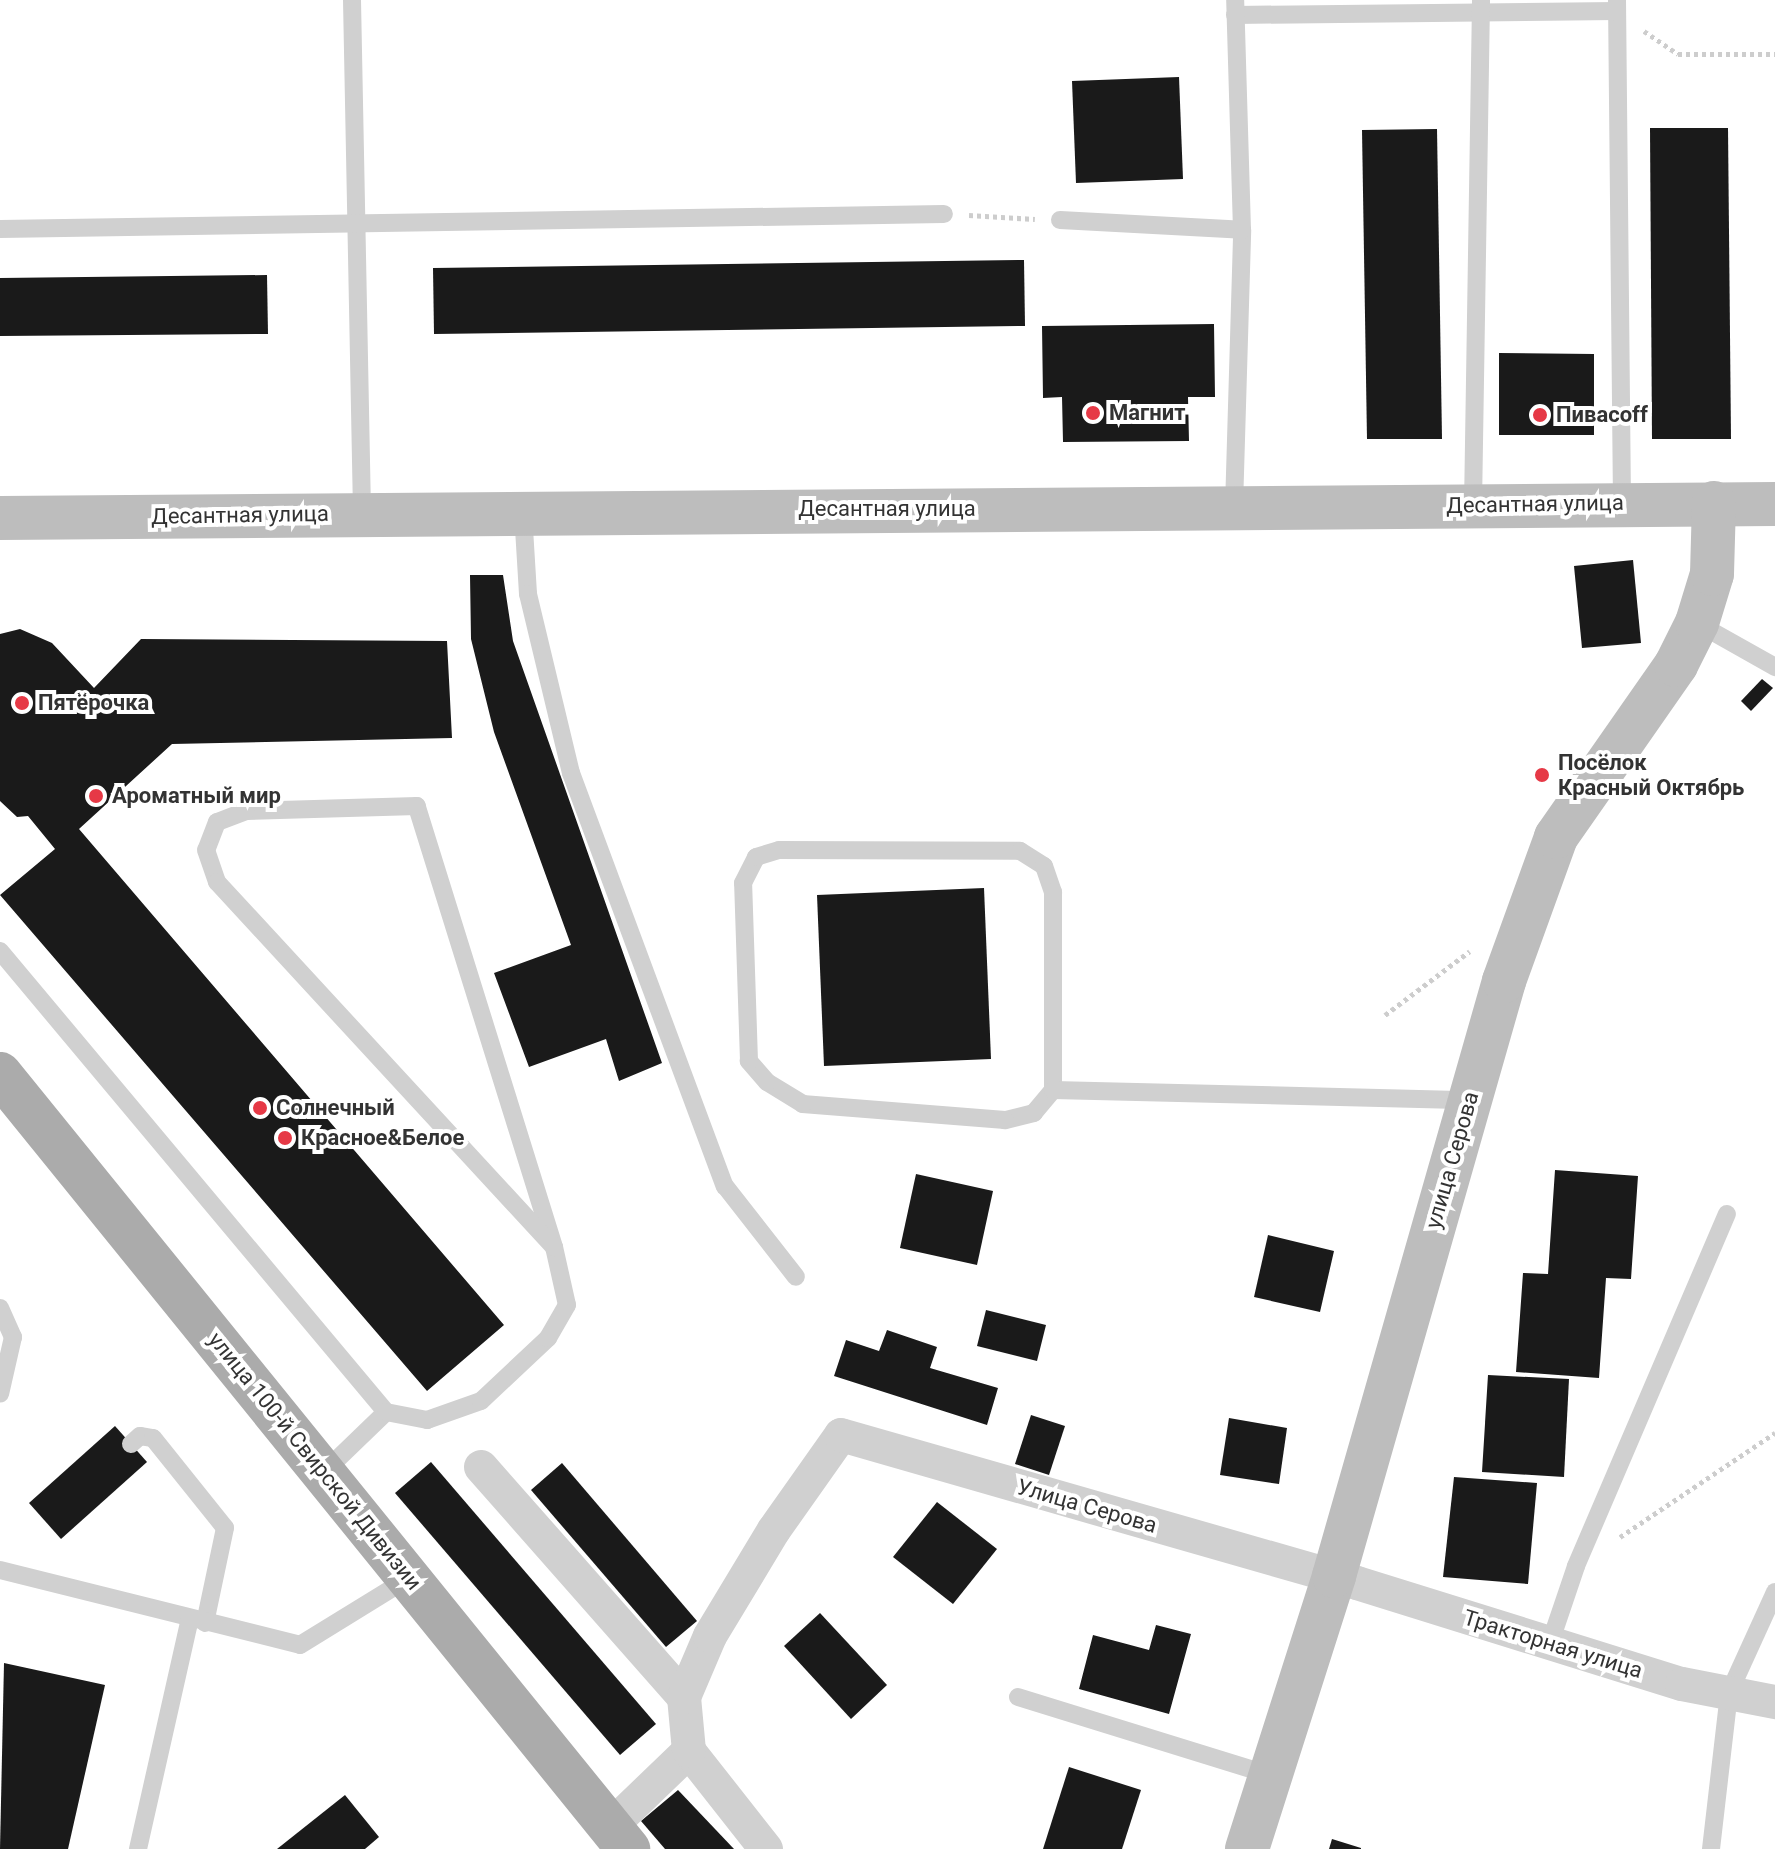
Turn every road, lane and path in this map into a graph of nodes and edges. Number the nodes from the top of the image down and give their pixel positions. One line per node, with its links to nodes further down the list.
1 (352, 0): 8 (lane)
2 (1481, 5): 3 (lane); 4 (lane); 14 (lane)
3 (1617, 6): 5 (path); 11 (lane)
4 (1235, 8): 10 (lane)
5 (1775, 54)
6 (944, 214): 7 (path); 8 (lane)
7 (1060, 220): 10 (lane)
8 (353, 224): 9 (lane); 17 (lane)
9 (0, 229)
10 (1242, 230): 15 (lane)
11 (1622, 503): 12 (street, Десантная улица); 14 (street, Десантная улица)
12 (1714, 503): 13 (street, Десантная улица); 19 (street, улица Серова)
13 (1775, 504)
14 (1473, 506): 15 (street, Десантная улица)
15 (1234, 507): 16 (street, Десантная улица)
16 (523, 512): 17 (street, Десантная улица); 29 (lane)
17 (362, 513): 18 (street, Десантная улица)
18 (0, 518)
19 (1697, 623): 20 (lane); 26 (street, улица Серова)
20 (1775, 667)
21 (1483, 941): 23 (path)
22 (0, 951): 32 (lane)
23 (1385, 1015)
24 (0, 1074): 36 (main road, улица 100-й Свирской Дивизии)
25 (1053, 1090): 25 (lane); 26 (lane)
26 (1469, 1100): 39 (street, улица Серова)
27 (1727, 1214): 37 (lane)
28 (554, 1247): 28 (lane); 32 (lane)
29 (796, 1277)
30 (0, 1308): 31 (lane)
31 (0, 1394)
32 (386, 1412): 36 (lane)
33 (1775, 1433): 37 (path)
34 (131, 1444): 42 (lane)
35 (481, 1467): 45 (street)
36 (325, 1471): 40 (main road, улица 100-й Свирской Дивизии)
37 (1576, 1566): 43 (lane)
38 (0, 1570): 42 (lane)
39 (1334, 1576): 43 (street, Тракторная улица); 45 (street, Улица Серова); 49 (street, улица Серова)
40 (410, 1578): 42 (lane); 50 (main road, улица 100-й Свирской Дивизии)
41 (1775, 1592): 44 (lane)
42 (198, 1621): 51 (lane)
43 (1550, 1643): 44 (street, Тракторная улица)
44 (1729, 1693): 47 (street, Тракторная улица); 54 (lane)
45 (684, 1697): 48 (street)
46 (1018, 1697): 49 (lane)
47 (1775, 1702)
48 (689, 1751): 50 (street); 52 (street)
49 (1270, 1775): 53 (street, улица Серова)
50 (619, 1838)
51 (138, 1849)
52 (766, 1849)
53 (1247, 1849)
54 (1711, 1849)

